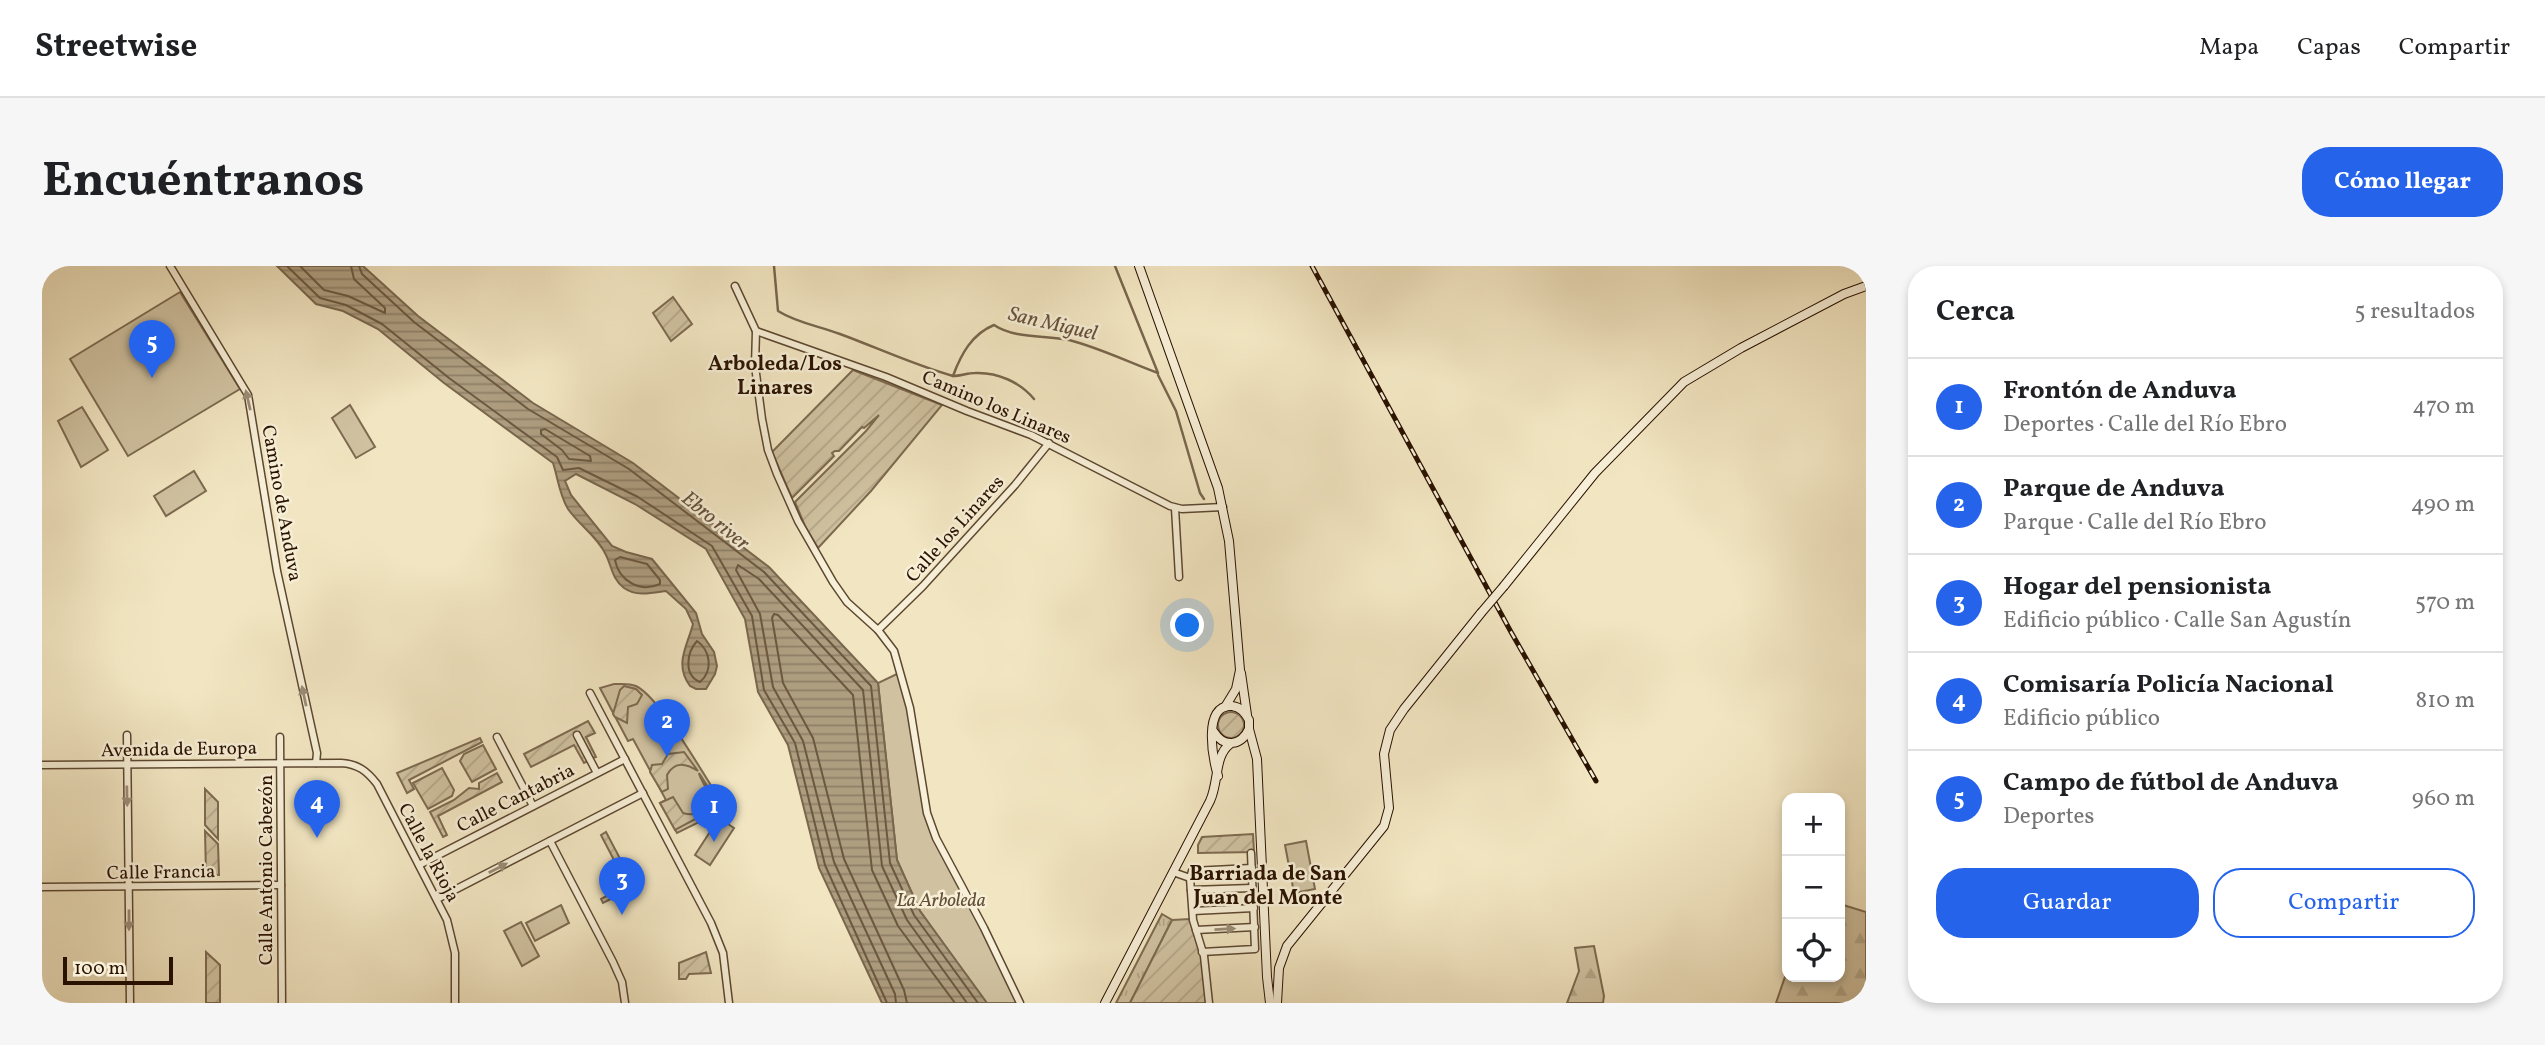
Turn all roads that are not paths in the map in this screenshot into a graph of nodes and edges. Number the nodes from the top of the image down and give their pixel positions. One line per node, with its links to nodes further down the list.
1 (170, 266): 25 (street, Camino de Anduva, one-way to 1)
2 (1139, 266): 7 (main road)
3 (735, 286): 5 (street)
4 (1866, 286): 60 (main road, bridge)
5 (756, 331): 6 (street, Camino los Linares); 10 (street)
6 (1049, 443): 8 (street, Camino los Linares); 10 (street, Calle los Linares)
7 (1223, 507): 8 (street, Camino los Linares); 11 (main road)
8 (1175, 508): 9 (street)
9 (1179, 577)
10 (878, 630): 56 (street)
11 (1240, 670): 13 (main road); 14 (main road)
12 (590, 694): 22 (street)
13 (1225, 707): 14 (main road); 16 (main road)
14 (1247, 715): 15 (main road)
15 (1249, 729): 21 (main road); 23 (main road)
16 (1214, 732): 21 (main road); 29 (main road)
17 (127, 735): 27 (street)
18 (577, 735): 28 (street)
19 (280, 737): 24 (street, Calle Antonio Cabezón)
20 (497, 737): 31 (street)
21 (1234, 743): 23 (main road); 29 (main road)
22 (625, 759): 28 (street, Calle Cantabria); 30 (street)
23 (1257, 759): 38 (main road)
24 (280, 763): 25 (street, Avenida de Europa); 27 (street, Avenida de Europa); 39 (street, Calle Antonio Cabezón)
25 (316, 763): 34 (street, Calle la Rioja)
26 (42, 765): 27 (street, Avenida de Europa)
27 (126, 765): 41 (street, one-way to 41)
28 (597, 773): 31 (street, Calle Cantabria)
29 (1218, 776): 36 (main road)
30 (643, 793): 32 (street); 55 (street)
31 (533, 806): 34 (street, Calle Cantabria)
32 (550, 841): 45 (street, one-way to 32); 54 (street)
33 (1251, 852): 35 (street)
34 (419, 865): 45 (street, Calle la Rioja)
35 (1252, 868): 37 (street); 42 (street)
36 (1177, 873): 37 (street); 57 (main road)
37 (1190, 878): 43 (street)
38 (1263, 884): 42 (street); 44 (main road)
39 (281, 885): 41 (street, Calle Francia); 52 (street, Calle Antonio Cabezón)
40 (42, 887): 41 (street, Calle Francia)
41 (128, 887): 51 (street, one-way to 51)
42 (1252, 888): 43 (street); 44 (street); 46 (street)
43 (1191, 890): 47 (street)
44 (1263, 895): 59 (main road)
45 (437, 899): 53 (street, Calle la Rioja)
46 (1254, 908): 47 (street); 48 (street)
47 (1192, 911): 49 (street)
48 (1255, 928): 49 (street, one-way to 48); 50 (street)
49 (1196, 930): 50 (street)
50 (1202, 952): 58 (street)
51 (130, 1003)
52 (282, 1003)
53 (455, 1003)
54 (625, 1003)
55 (729, 1003)
56 (1020, 1003)
57 (1105, 1003)
58 (1209, 1003)
59 (1270, 1003)
60 (1277, 1003)

